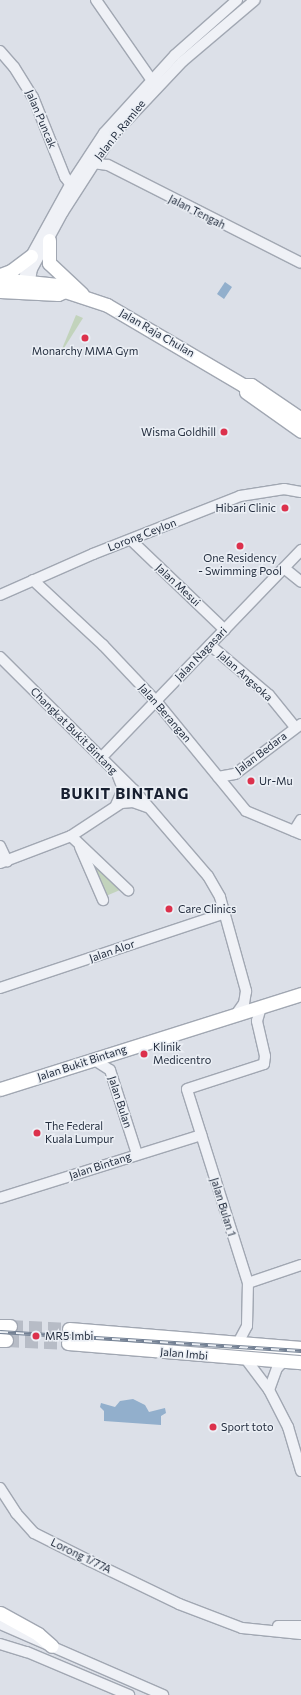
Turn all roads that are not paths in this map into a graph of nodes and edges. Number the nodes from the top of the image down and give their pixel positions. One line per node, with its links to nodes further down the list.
1 (96, 0): 6 (street)
2 (237, 0): 5 (street, Jalan P. Ramlee)
3 (255, 0): 5 (street, Jalan P. Ramlee)
4 (0, 51): 8 (street, Jalan Puncak)
5 (179, 58): 6 (street, Jalan P. Ramlee)
6 (154, 84): 7 (street, Jalan P. Ramlee); 8 (street, Jalan P. Ramlee)
7 (93, 163): 8 (street, Jalan P. Ramlee); 11 (street, Jalan Tengah)
8 (73, 188): 9 (street, Jalan P. Ramlee); 10 (street, Jalan P. Ramlee)
9 (49, 240): 14 (street, Jalan P. Ramlee); 16 (main road)
10 (30, 256): 12 (main road); 14 (street, Jalan P. Ramlee)
11 (301, 263)
12 (0, 275)
13 (0, 278): 14 (main road, Jalan Raja Chulan)
14 (25, 286): 15 (main road, Jalan Raja Chulan); 16 (main road, Jalan Raja Chulan)
15 (0, 291)
16 (84, 296): 17 (main road, Jalan Raja Chulan)
17 (243, 385): 18 (main road, Jalan Raja Chulan); 19 (main road, Jalan Raja Chulan)
18 (301, 419)
19 (301, 431)
20 (301, 487): 21 (street, Lorong Ceylon)
21 (287, 489): 22 (street, Lorong Ceylon); 23 (street, Lorong Ceylon)
22 (301, 492)
23 (131, 540): 26 (street, Lorong Ceylon); 29 (street, Jalan Mesui)
24 (301, 550): 25 (street, Jalan Nagasari)
25 (284, 568): 27 (street); 29 (street, Jalan Nagasari)
26 (33, 580): 28 (street, Lorong Ceylon); 32 (street, Jalan Berangan)
27 (301, 582)
28 (0, 595)
29 (225, 630): 30 (street, Jalan Nagasari)
30 (210, 645): 32 (street, Jalan Nagasari); 33 (street, Jalan Angsoka)
31 (0, 657): 34 (street, Changkat Bukit Bintang)
32 (156, 701): 34 (street, Jalan Nagasari); 36 (street, Jalan Berangan)
33 (298, 726): 36 (street, Jalan Bedara)
34 (102, 758): 35 (street, Changkat Bukit Bintang)
35 (114, 771): 37 (street); 38 (street, Changkat Bukit Bintang)
36 (218, 777): 40 (street, Jalan Berangan)
37 (116, 805): 38 (street); 41 (street)
38 (151, 809): 47 (street, Changkat Bukit Bintang)
39 (301, 820): 40 (street)
40 (297, 833)
41 (71, 836): 42 (street); 44 (street)
42 (80, 845): 45 (street); 46 (street)
43 (0, 846): 44 (street)
44 (4, 862)
45 (128, 890)
46 (103, 900)
47 (223, 914): 48 (street, Jalan Alor); 51 (street, Changkat Bukit Bintang)
48 (0, 988)
49 (301, 994): 50 (main road, Jalan Bukit Bintang)
50 (261, 1006): 51 (main road, Jalan Bukit Bintang); 54 (street, Jalan Bulan 1)
51 (237, 1013): 52 (main road, Jalan Bukit Bintang)
52 (93, 1059): 53 (main road, Jalan Bukit Bintang); 55 (street, Jalan Bulan)
53 (0, 1089)
54 (200, 1135): 55 (street, Jalan Bintang); 58 (street, Jalan Bulan 1)
55 (137, 1154): 56 (street, Jalan Bintang)
56 (0, 1198)
57 (301, 1265): 58 (street)
58 (248, 1283): 59 (street, Jalan Bulan 1)
59 (247, 1326): 61 (street, Jalan Bulan 1); 63 (street)
60 (69, 1329): 61 (main road, Jalan Imbi)
61 (239, 1341): 63 (main road, Jalan Imbi)
62 (68, 1343): 65 (main road, Jalan Imbi)
63 (257, 1343): 64 (main road, Jalan Imbi)
64 (301, 1348)
65 (245, 1358): 66 (main road, Jalan Imbi); 68 (street)
66 (284, 1361): 67 (main road, Jalan Imbi); 68 (street)
67 (301, 1362)
68 (269, 1390): 69 (street)
69 (301, 1471)
70 (0, 1488): 72 (street, Lorong 1/77A)
71 (0, 1613): 77 (main road)
72 (230, 1622): 74 (street); 75 (street, Lorong 1/77A)
73 (0, 1624): 77 (street)
74 (301, 1626)
75 (301, 1634)
76 (0, 1644): 78 (street)
77 (52, 1646): 79 (street)
78 (129, 1695)
79 (163, 1695)

